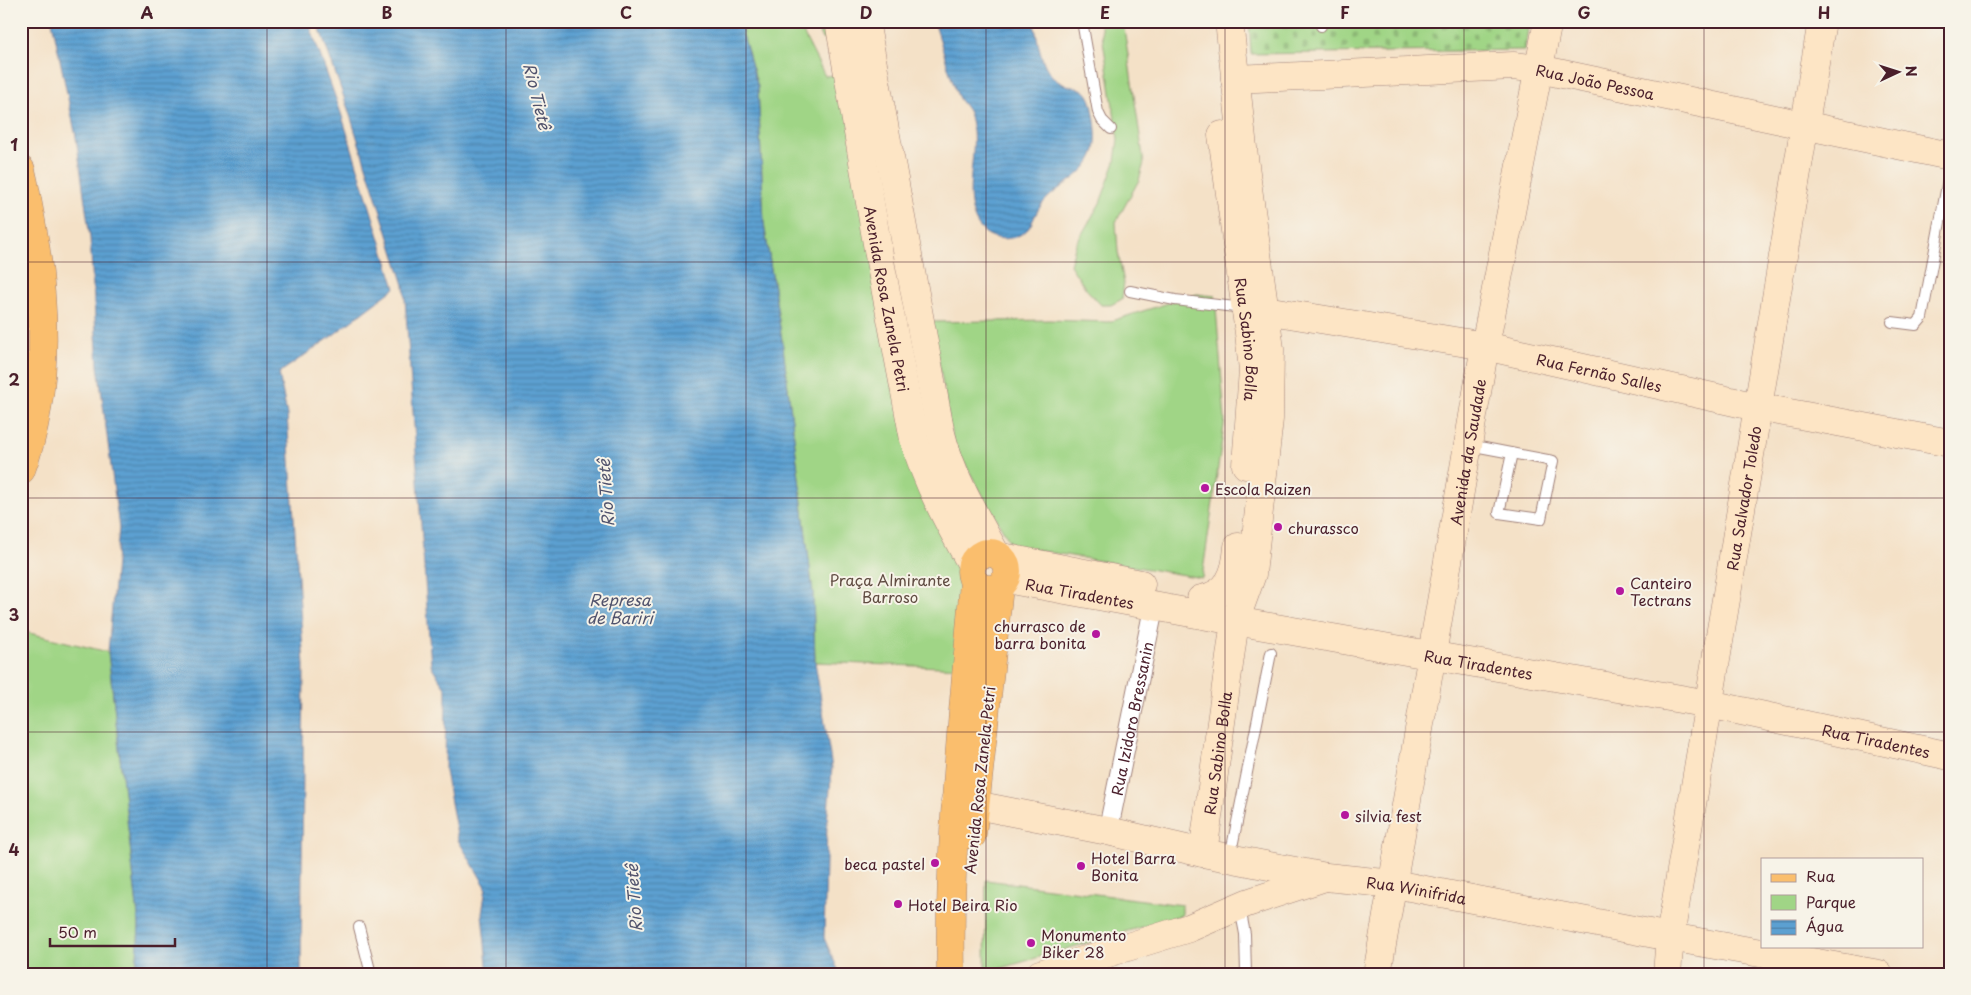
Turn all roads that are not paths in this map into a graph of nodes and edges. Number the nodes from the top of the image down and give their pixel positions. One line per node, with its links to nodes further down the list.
1 (839, 21): 8 (street, Avenida Rosa Zanela Petri)
2 (865, 21): 8 (street, Avenida Rosa Zanela Petri)
3 (1082, 21): 12 (lane)
4 (1213, 21): 17 (street, Rua Sabino Bolla)
5 (1229, 21): 10 (street, Rua Sabino Bolla)
6 (1548, 21): 9 (street, Avenida da Saudade)
7 (1822, 21): 11 (street, Rua Salvador Toledo)
8 (859, 63): 25 (street, Avenida Rosa Zanela Petri)
9 (1539, 69): 10 (street, Rua João Pessoa); 11 (street, Rua João Pessoa); 19 (street, Avenida da Saudade)
10 (1235, 79): 17 (street, Rua Sabino Bolla)
11 (1803, 126): 13 (street, Rua João Pessoa); 20 (street, Rua Salvador Toledo)
12 (1111, 129)
13 (1950, 156)
14 (1950, 169): 18 (lane)
15 (21, 170): 24 (main road)
16 (1130, 291): 17 (lane)
17 (1249, 309): 19 (street, Rua Fernão Salles); 26 (street, Rua Sabino Bolla); 28 (street, Rua Sabino Bolla)
18 (1892, 322)
19 (1485, 346): 20 (street, Rua Fernão Salles); 22 (street, Avenida da Saudade)
20 (1757, 407): 21 (street, Rua Fernão Salles); 31 (street, Rua Salvador Toledo)
21 (1950, 442)
22 (1468, 445): 23 (lane); 30 (street, Avenida da Saudade)
23 (1512, 454): 23 (lane)
24 (21, 470)
25 (991, 570): 26 (street, Rua Tiradentes); 27 (street, Rua Tiradentes); 33 (main road, Avenida Rosa Zanela Petri)
26 (1201, 599): 28 (street)
27 (1154, 606): 28 (street, Rua Tiradentes); 34 (street, Rua Izidoro Bressanin)
28 (1235, 622): 30 (street, Rua Tiradentes); 35 (street, Rua Sabino Bolla)
29 (1271, 653): 36 (lane)
30 (1432, 656): 31 (street, Rua Tiradentes); 38 (street, Avenida da Saudade)
31 (1709, 704): 32 (street, Rua Tiradentes); 41 (street, Rua Salvador Toledo)
32 (1950, 756)
33 (965, 803): 34 (street, Rua Winifrida); 42 (main road, Avenida Rosa Zanela Petri); 45 (main road, Avenida Rosa Zanela Petri)
34 (1108, 831): 35 (street, Rua Winifrida)
35 (1203, 853): 36 (street, Rua Winifrida)
36 (1240, 860): 37 (street, Rua Winifrida); 39 (street)
37 (1326, 877): 38 (street, Rua Winifrida); 39 (street)
38 (1394, 884): 41 (street, Rua Winifrida); 48 (street, Avenida da Saudade)
39 (1243, 905): 46 (street); 47 (lane)
40 (359, 927): 43 (lane)
41 (1670, 937): 49 (street, Rua Salvador Toledo); 50 (street, Rua Winifrida)
42 (951, 961): 44 (main road)
43 (371, 974)
44 (937, 974)
45 (966, 974)
46 (1040, 974)
47 (1246, 974)
48 (1377, 974)
49 (1667, 974)
50 (1879, 974)

